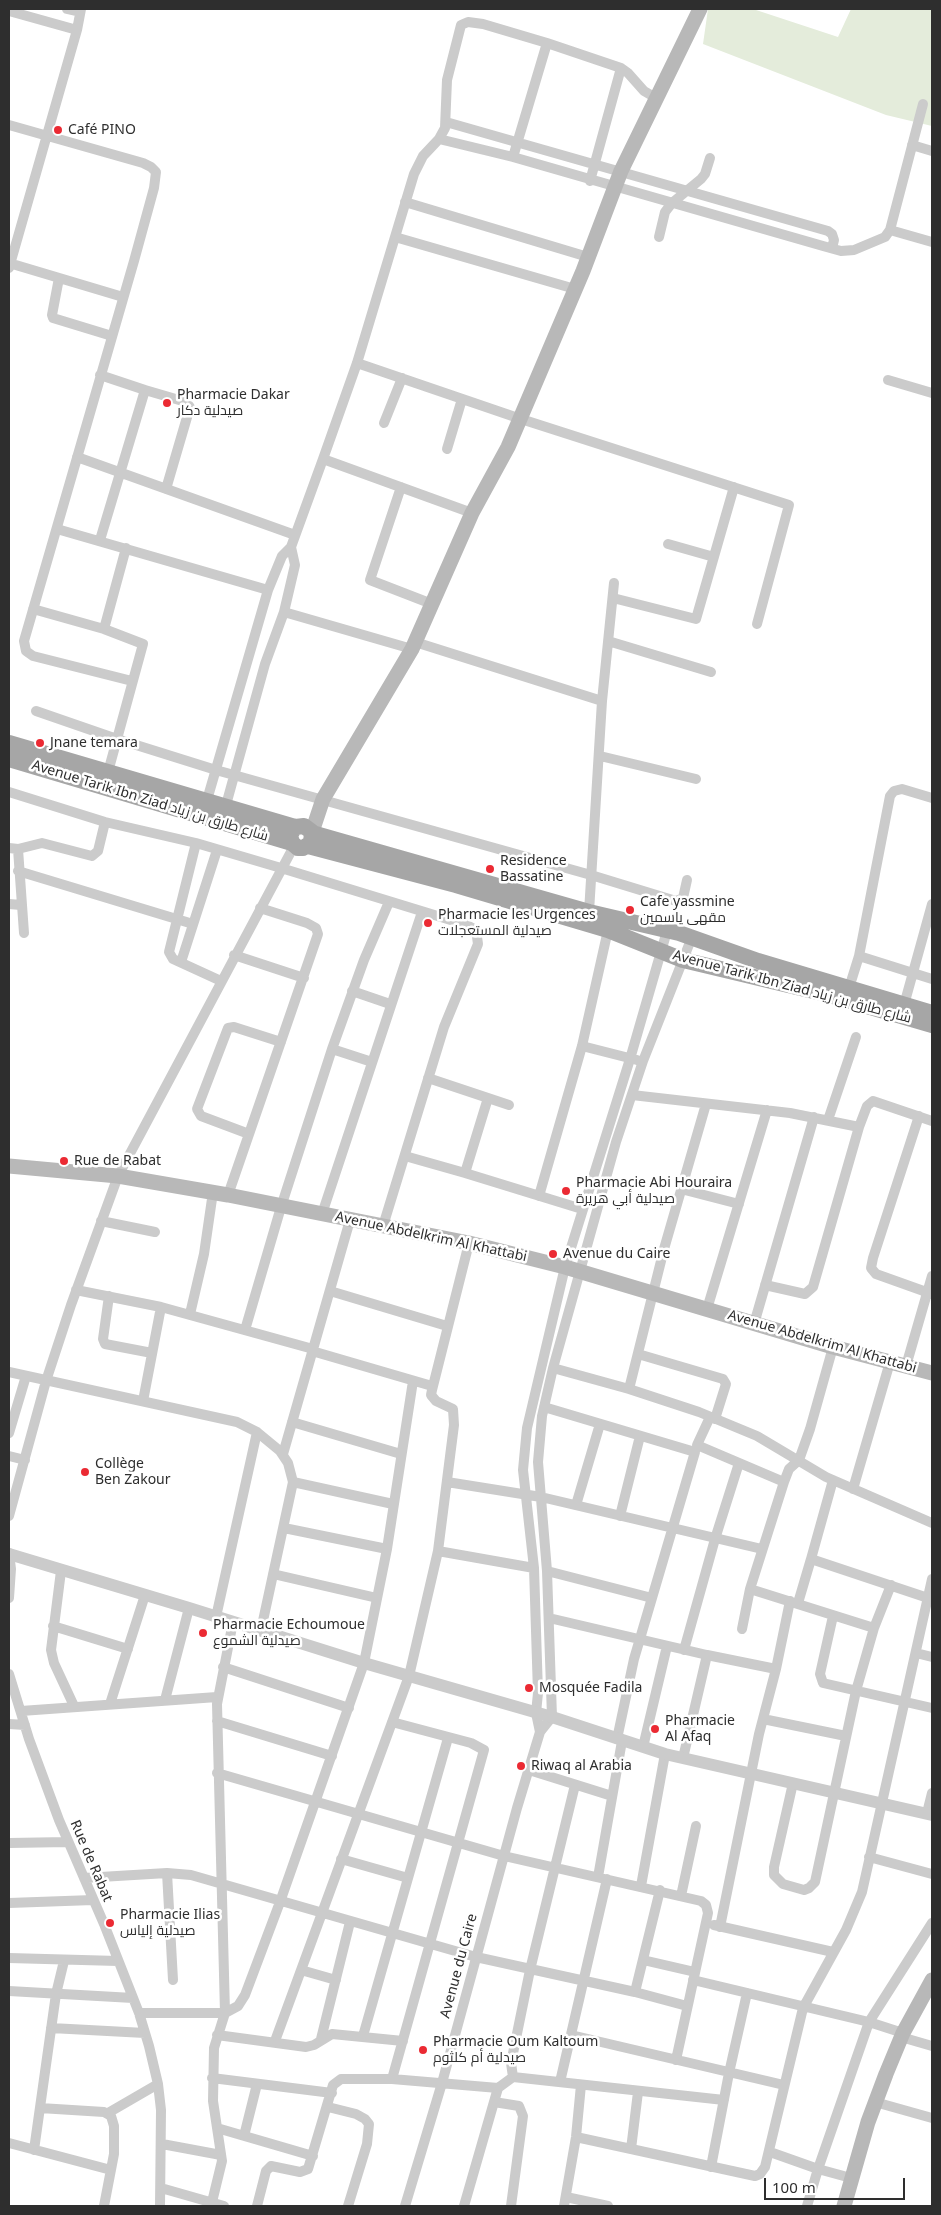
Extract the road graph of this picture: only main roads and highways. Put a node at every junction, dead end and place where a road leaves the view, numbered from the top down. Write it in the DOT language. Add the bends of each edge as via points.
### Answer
graph roads {
  1 [pos="700,9"];
  2 [pos="9,743"];
  3 [pos="9,758"];
  4 [pos="302,836"];
  5 [pos="932,1012"];
  6 [pos="932,1025"];
  7 [pos="9,1166"];
  8 [pos="932,1373"];
  9 [pos="932,1980"];
  10 [pos="844,2206"];
  1 -- 4 [label="main road" via="621,172 521,419 472,513 413,646"];
  2 -- 4 [label="main road, Avenue Tarik Ibn Ziad شارع طارق بن زياد" via="226,805"];
  3 -- 4 [label="main road, Avenue Tarik Ibn Ziad شارع طارق بن زياد"];
  4 -- 5 [label="main road, Avenue Tarik Ibn Ziad شارع طارق بن زياد" via="692,937 758,961"];
  4 -- 6 [label="main road, Avenue Tarik Ibn Ziad شارع طارق بن زياد" via="608,930 683,960 826,994"];
  7 -- 8 [label="main road, Avenue Abdelkrim Al Khattabi" via="118,1176 469,1243"];
  9 -- 10 [label="main road" via="902,2035 875,2102"];
}
